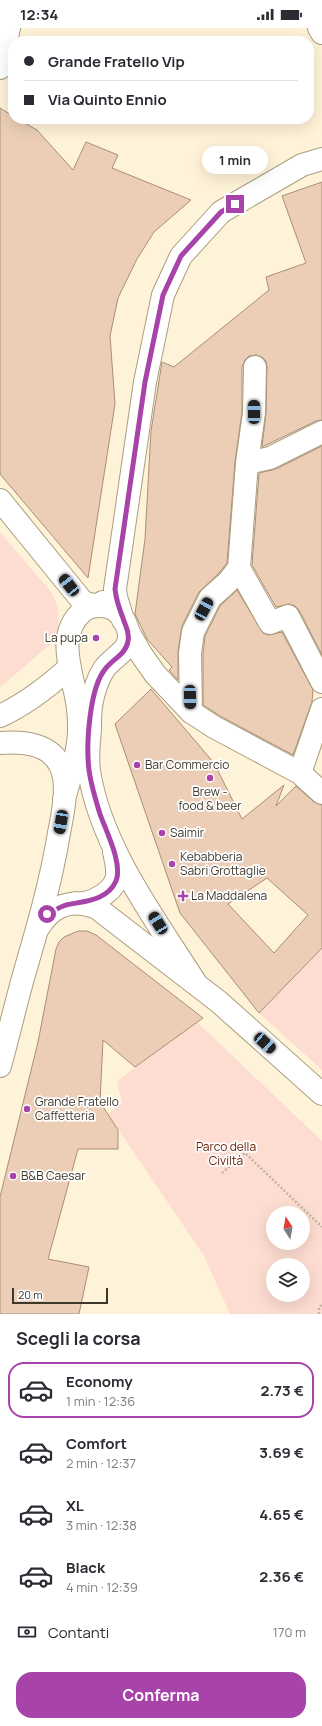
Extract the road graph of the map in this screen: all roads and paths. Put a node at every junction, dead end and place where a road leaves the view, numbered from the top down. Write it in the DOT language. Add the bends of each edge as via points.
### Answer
graph roads {
  1 [pos="9,28"];
  2 [pos="319,28"];
  3 [pos="322,33"];
  4 [pos="0,68"];
  5 [pos="322,159"];
  6 [pos="255,368"];
  7 [pos="322,432"];
  8 [pos="247,463"];
  9 [pos="0,500"];
  10 [pos="238,568"];
  11 [pos="115,589"];
  12 [pos="96,606"];
  13 [pos="126,626"];
  14 [pos="70,667"];
  15 [pos="322,682"];
  16 [pos="322,709"];
  17 [pos="191,712"];
  18 [pos="0,716"];
  19 [pos="0,743"];
  20 [pos="300,773"];
  21 [pos="322,793"];
  22 [pos="64,799"];
  23 [pos="111,840"];
  24 [pos="53,866"];
  25 [pos="78,903"];
  26 [pos="38,928"];
  27 [pos="197,985"];
  28 [pos="0,1066"];
  29 [pos="322,1094"];
  30 [pos="222,1173"];
  31 [pos="322,1227"];
  32 [pos="322,1304"];
  33 [pos="318,1314"];
  1 -- 4 [label="street"];
  2 -- 3 [label="street"];
  5 -- 11 [label="street" via="302,165 221,212 178,262 163,295 145,382"];
  6 -- 8 [label="street" via="254,412"];
  7 -- 8 [label="street" via="270,458"];
  8 -- 10 [label="street"];
  9 -- 12 [label="street" via="83,602"];
  10 -- 15 [label="street" via="270,624 288,616"];
  10 -- 17 [label="street" via="228,582 210,598 193,632 190,653"];
  11 -- 12 [label="street"];
  11 -- 13 [label="street"];
  12 -- 13 [label="street" via="109,607 116,611"];
  12 -- 14 [label="street" via="86,608 69,631"];
  13 -- 17 [label="street" via="155,674"];
  13 -- 23 [label="street" via="127,645 101,674 91,707 89,770 100,814"];
  14 -- 18 [label="street" via="50,685"];
  14 -- 22 [label="street" via="78,709 79,731"];
  16 -- 20 [label="street"];
  17 -- 20 [label="street"];
  19 -- 22 [label="street" via="37,745 50,752 61,766"];
  20 -- 21 [label="street"];
  22 -- 24 [label="street"];
  23 -- 25 [label="street" via="117,867 116,881 108,892"];
  23 -- 27 [label="street" via="135,886"];
  24 -- 25 [label="street" via="56,887 63,897"];
  24 -- 26 [label="street"];
  25 -- 26 [label="street" via="65,905 47,914"];
  25 -- 27 [label="street" via="97,908"];
  26 -- 28 [label="street"];
  27 -- 29 [label="street"];
  30 -- 31 [label="path" via="245,1153"];
  32 -- 33 [label="path"];
}
